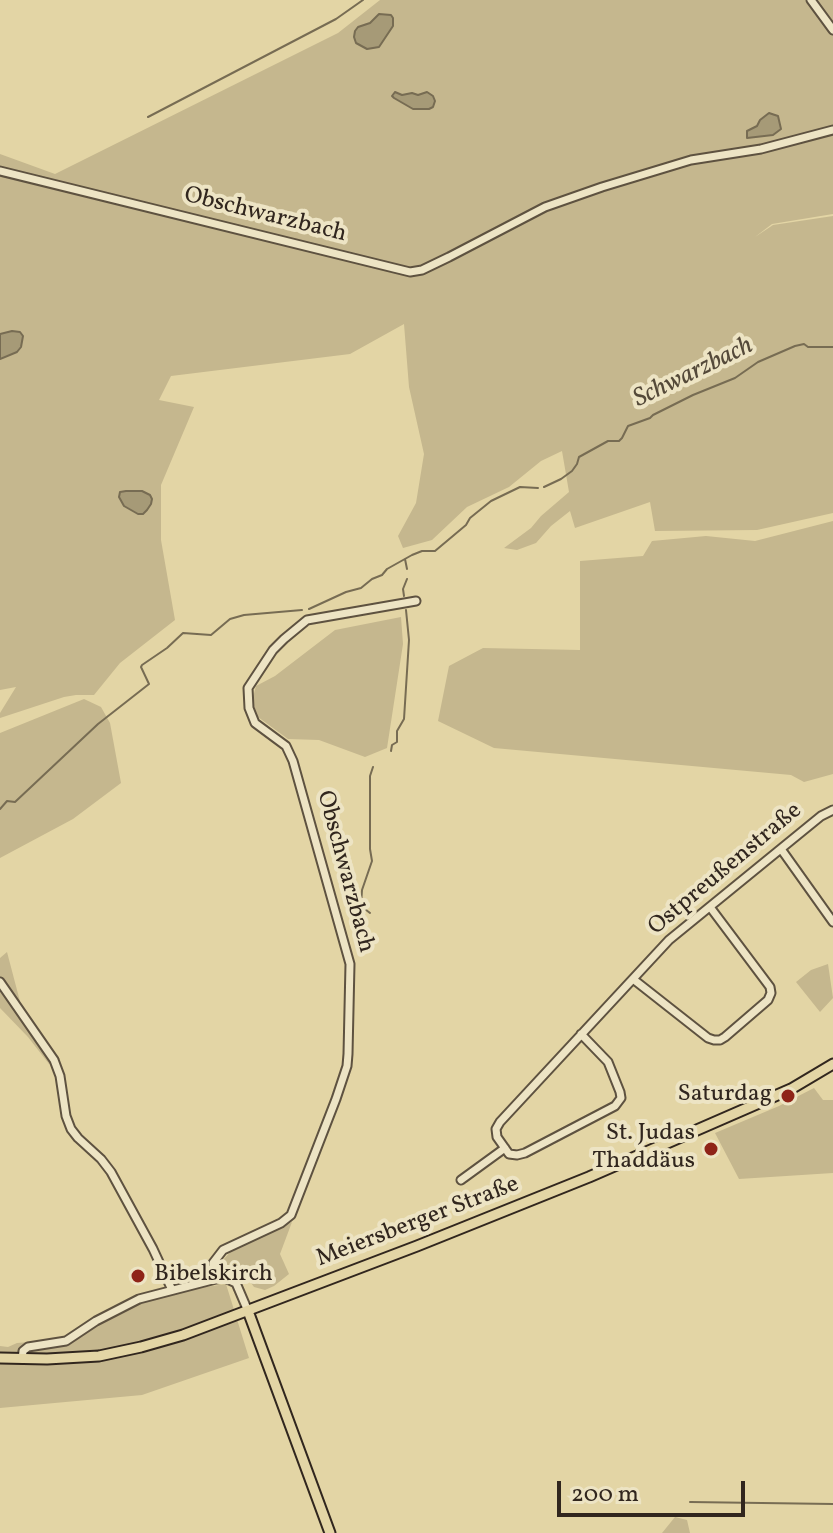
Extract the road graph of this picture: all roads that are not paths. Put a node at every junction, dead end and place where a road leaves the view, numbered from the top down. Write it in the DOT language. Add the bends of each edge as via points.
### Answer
graph roads {
  1 [pos="811,0"];
  2 [pos="833,30"];
  3 [pos="833,130"];
  4 [pos="0,171"];
  5 [pos="416,601"];
  6 [pos="833,810"];
  7 [pos="781,849"];
  8 [pos="710,907"];
  9 [pos="833,922"];
  10 [pos="633,979"];
  11 [pos="0,982"];
  12 [pos="581,1034"];
  13 [pos="833,1064"];
  14 [pos="505,1148"];
  15 [pos="461,1180"];
  16 [pos="216,1279"];
  17 [pos="172,1290"];
  18 [pos="248,1311"];
  19 [pos="0,1358"];
  20 [pos="22,1359"];
  21 [pos="330,1533"];
  1 -- 2 [label="street"];
  3 -- 4 [label="street, Obschwarzbach" via="691,160 590,191 410,272"];
  5 -- 16 [label="street, Obschwarzbach" via="307,620 273,650 248,688 255,723 286,746 293,761 350,964 348,1054 291,1215 223,1250 213,1263"];
  6 -- 7 [label="street, Ostpreußenstraße"];
  7 -- 8 [label="street, Ostpreußenstraße"];
  7 -- 9 [label="street"];
  8 -- 10 [label="street, Ostpreußenstraße"];
  8 -- 10 [label="street" via="770,987 768,1000 725,1037 714,1040"];
  10 -- 12 [label="street, Ostpreußenstraße"];
  11 -- 17 [label="street" via="54,1060 71,1129 111,1172"];
  12 -- 14 [label="street, Ostpreußenstraße" via="500,1122 497,1137"];
  12 -- 14 [label="street" via="608,1062 621,1098 525,1153 509,1154"];
  13 -- 18 [label="main road, Meiersberger Straße" via="791,1089 589,1177"];
  14 -- 15 [label="street"];
  16 -- 17 [label="street"];
  16 -- 18 [label="street" via="236,1283"];
  17 -- 20 [label="street" via="139,1299 66,1341 28,1347"];
  18 -- 20 [label="main road, Meiersberger Straße" via="122,1352"];
  18 -- 21 [label="main road"];
  19 -- 20 [label="main road, Meiersberger Straße"];
}
